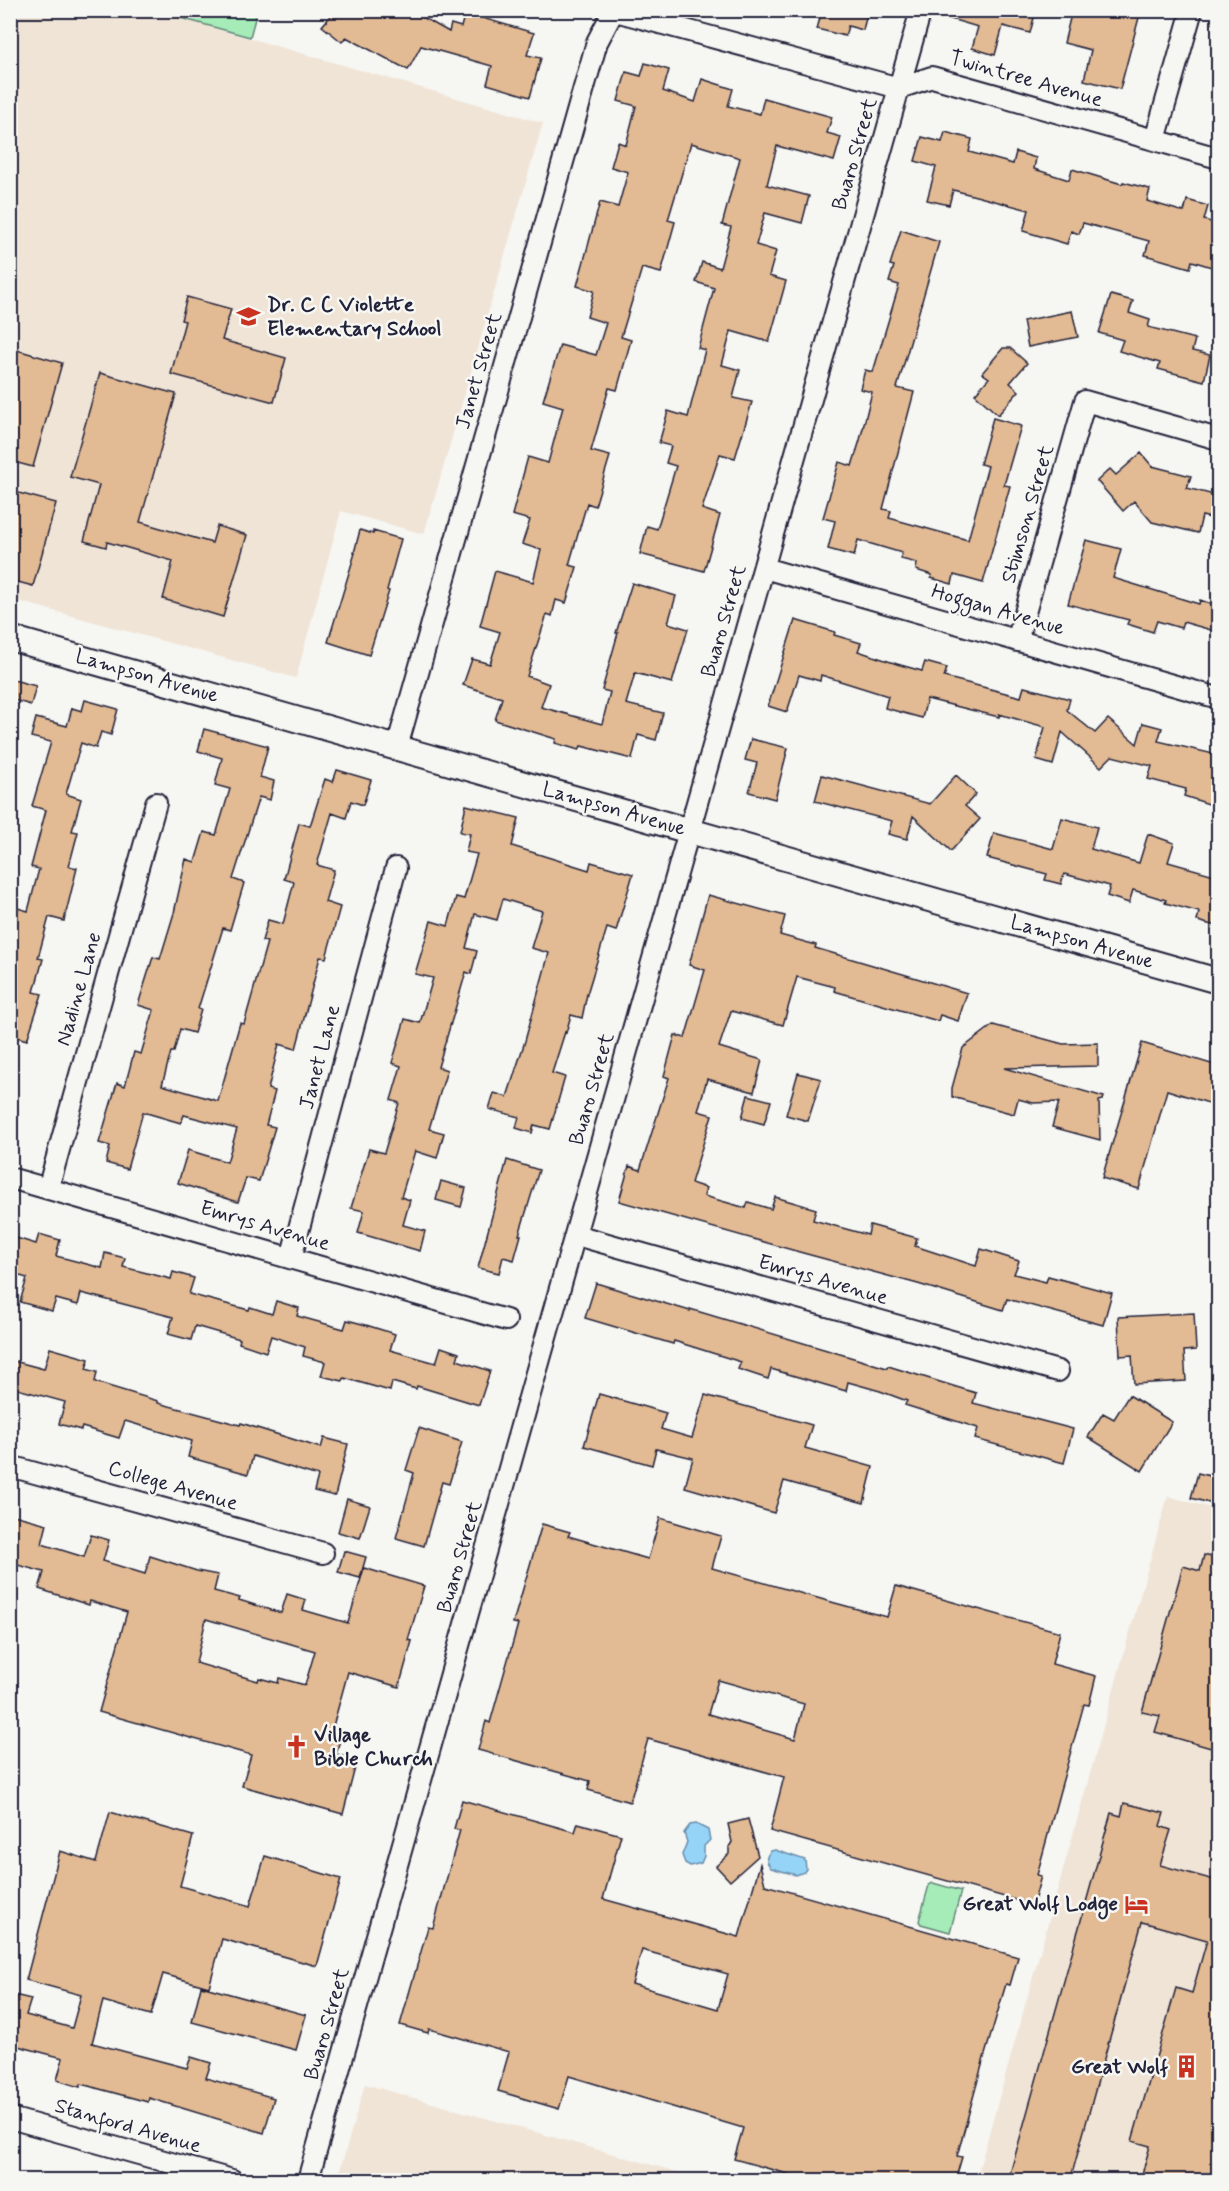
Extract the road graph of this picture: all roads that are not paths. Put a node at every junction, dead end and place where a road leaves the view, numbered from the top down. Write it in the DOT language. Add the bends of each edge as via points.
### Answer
graph roads {
  1 [pos="921,10"];
  2 [pos="1192,10"];
  3 [pos="613,11"];
  4 [pos="899,88"];
  5 [pos="1155,140"];
  6 [pos="1218,158"];
  7 [pos="1218,439"];
  8 [pos="764,568"];
  9 [pos="10,638"];
  10 [pos="1017,641"];
  11 [pos="1218,698"];
  12 [pos="397,747"];
  13 [pos="156,803"];
  14 [pos="689,831"];
  15 [pos="396,868"];
  16 [pos="1218,981"];
  17 [pos="10,1178"];
  18 [pos="48,1189"];
  19 [pos="576,1235"];
  20 [pos="291,1258"];
  21 [pos="506,1320"];
  22 [pos="1058,1371"];
  23 [pos="10,1466"];
  24 [pos="323,1553"];
  25 [pos="10,2118"];
  26 [pos="232,2181"];
  27 [pos="308,2181"];
  1 -- 4 [label="street, Buaro Street"];
  2 -- 5 [label="street"];
  3 -- 4 [label="street"];
  3 -- 12 [label="street, Janet Street" via="597,42"];
  4 -- 5 [label="street, Twintree Avenue" via="932,77"];
  4 -- 8 [label="street, Buaro Street"];
  5 -- 6 [label="street, Twintree Avenue"];
  7 -- 10 [label="street, Stimson Street" via="1085,401"];
  8 -- 10 [label="street, Hoggan Avenue"];
  8 -- 14 [label="street, Buaro Street"];
  9 -- 12 [label="street, Lampson Avenue"];
  10 -- 11 [label="street, Hoggan Avenue"];
  12 -- 14 [label="street, Lampson Avenue"];
  13 -- 18 [label="street, Nadine Lane"];
  14 -- 16 [label="street, Lampson Avenue"];
  14 -- 19 [label="street, Buaro Street"];
  15 -- 20 [label="street, Janet Lane"];
  17 -- 18 [label="street, Emrys Avenue"];
  18 -- 20 [label="street, Emrys Avenue"];
  19 -- 22 [label="street, Emrys Avenue"];
  19 -- 27 [label="street, Buaro Street"];
  20 -- 21 [label="street, Emrys Avenue"];
  23 -- 24 [label="street, College Avenue"];
  25 -- 26 [label="street, Stanford Avenue"];
}
